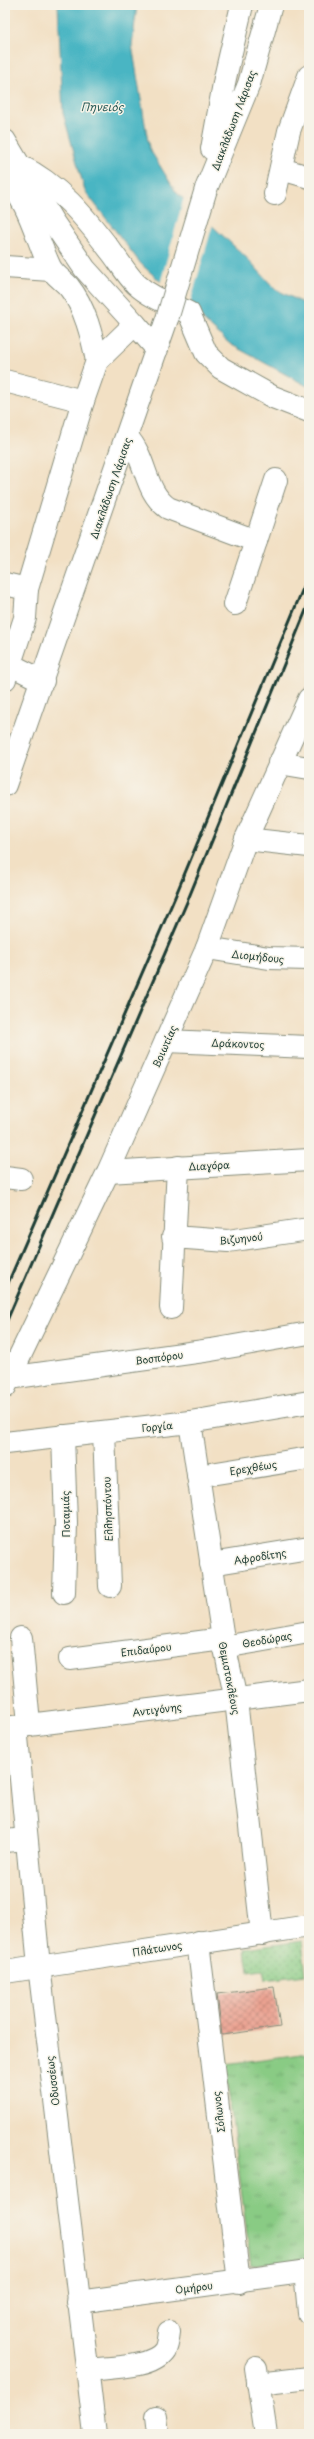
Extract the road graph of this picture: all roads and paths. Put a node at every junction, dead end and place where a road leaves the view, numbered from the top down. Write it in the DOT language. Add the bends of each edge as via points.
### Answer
graph roads {
  1 [pos="242,5"];
  2 [pos="271,5"];
  3 [pos="309,76"];
  4 [pos="5,141"];
  5 [pos="280,169"];
  6 [pos="12,172"];
  7 [pos="309,176"];
  8 [pos="206,189"];
  9 [pos="275,194"];
  10 [pos="5,267"];
  11 [pos="51,270"];
  12 [pos="135,324"];
  13 [pos="157,349"];
  14 [pos="97,361"];
  15 [pos="5,381"];
  16 [pos="83,401"];
  17 [pos="309,411"];
  18 [pos="127,437"];
  19 [pos="276,480"];
  20 [pos="256,541"];
  21 [pos="5,584"];
  22 [pos="27,589"];
  23 [pos="234,604"];
  24 [pos="7,668"];
  25 [pos="42,680"];
  26 [pos="309,699"];
  27 [pos="279,763"];
  28 [pos="309,768"];
  29 [pos="5,785"];
  30 [pos="246,839"];
  31 [pos="309,846"];
  32 [pos="206,948"];
  33 [pos="309,959"];
  34 [pos="166,1041"];
  35 [pos="309,1047"];
  36 [pos="309,1160"];
  37 [pos="178,1167"];
  38 [pos="108,1172"];
  39 [pos="309,1229"];
  40 [pos="173,1237"];
  41 [pos="171,1308"];
  42 [pos="309,1333"];
  43 [pos="7,1382"];
  44 [pos="309,1402"];
  45 [pos="190,1422"];
  46 [pos="104,1432"];
  47 [pos="64,1436"];
  48 [pos="5,1443"];
  49 [pos="309,1458"];
  50 [pos="198,1476"];
  51 [pos="309,1548"];
  52 [pos="211,1564"];
  53 [pos="110,1586"];
  54 [pos="64,1593"];
  55 [pos="309,1632"];
  56 [pos="21,1638"];
  57 [pos="224,1643"];
  58 [pos="70,1659"];
  59 [pos="309,1690"];
  60 [pos="236,1700"];
  61 [pos="17,1727"];
  62 [pos="15,1840"];
  63 [pos="309,1926"];
  64 [pos="262,1934"];
  65 [pos="198,1942"];
  66 [pos="39,1966"];
  67 [pos="5,1972"];
  68 [pos="307,2271"];
  69 [pos="239,2282"];
  70 [pos="78,2302"];
  71 [pos="309,2313"];
  72 [pos="169,2332"];
  73 [pos="87,2370"];
  74 [pos="309,2378"];
  75 [pos="95,2434"];
  76 [pos="266,2434"];
  1 -- 8 [label="street, Διακλάδωση Λάρισας" via="224,78"];
  2 -- 8 [label="street, Διακλάδωση Λάρισας" via="249,84"];
  3 -- 5 [label="street" via="289,131"];
  4 -- 6 [label="street"];
  5 -- 7 [label="street"];
  5 -- 9 [label="street"];
  6 -- 11 [label="street" via="15,188"];
  6 -- 12 [label="street" via="53,222 85,269"];
  6 -- 17 [label="street" via="43,178 92,226 136,284 149,294 189,313 206,353 221,368 273,397"];
  8 -- 13 [label="street, Διακλάδωση Λάρισας, bridge"];
  10 -- 11 [label="street"];
  11 -- 14 [label="street" via="69,288 79,304 93,337"];
  12 -- 13 [label="street"];
  12 -- 14 [label="street"];
  13 -- 18 [label="street, Διακλάδωση Λάρισας"];
  14 -- 16 [label="street"];
  15 -- 16 [label="street"];
  16 -- 22 [label="street"];
  18 -- 20 [label="street" via="141,456 152,491 160,502 168,508"];
  18 -- 25 [label="street, Διακλάδωση Λάρισας"];
  19 -- 20 [label="street"];
  20 -- 23 [label="street"];
  21 -- 22 [label="street"];
  22 -- 24 [label="street" via="25,618"];
  24 -- 25 [label="street"];
  25 -- 29 [label="street, Διακλάδωση Λάρισας"];
  26 -- 27 [label="street, Βοιωτίας"];
  27 -- 28 [label="street"];
  27 -- 30 [label="street, Βοιωτίας"];
  30 -- 31 [label="street"];
  30 -- 32 [label="street, Βοιωτίας"];
  32 -- 33 [label="street, Διομήδους" via="269,958"];
  32 -- 34 [label="street, Βοιωτίας"];
  34 -- 35 [label="street, Δράκοντος"];
  34 -- 38 [label="street, Βοιωτίας"];
  36 -- 37 [label="street, Διαγόρα"];
  37 -- 38 [label="street, Διαγόρα"];
  37 -- 40 [label="street"];
  38 -- 43 [label="street, Βοιωτίας"];
  39 -- 40 [label="street, Βιζυηνού" via="228,1241"];
  40 -- 41 [label="street"];
  42 -- 43 [label="street, Βοσπόρου"];
  44 -- 45 [label="street, Γοργία"];
  45 -- 46 [label="street, Γοργία"];
  45 -- 50 [label="street, Θεμιστοκλέους"];
  46 -- 47 [label="street, Γοργία"];
  46 -- 53 [label="street, Ελλησπόντου"];
  47 -- 48 [label="street, Γοργία"];
  47 -- 54 [label="street, Ποταμιάς"];
  49 -- 50 [label="street, Ερεχθέως"];
  50 -- 52 [label="street, Θεμιστοκλέους"];
  51 -- 52 [label="street, Αφροδίτης"];
  52 -- 57 [label="street, Θεμιστοκλέους"];
  55 -- 57 [label="street, Θεοδώρας"];
  56 -- 61 [label="street, Οδυσσέως"];
  57 -- 58 [label="street, Επιδαύρου"];
  57 -- 60 [label="street, Θεμιστοκλέους"];
  59 -- 60 [label="street, Αντιγόνης"];
  60 -- 61 [label="street, Αντιγόνης"];
  60 -- 64 [label="street, Θεμιστοκλέους"];
  61 -- 62 [label="street, Οδυσσέως"];
  62 -- 66 [label="street, Οδυσσέως"];
  63 -- 64 [label="street, Πλάτωνος"];
  64 -- 65 [label="street, Πλάτωνος"];
  65 -- 66 [label="street, Πλάτωνος"];
  65 -- 69 [label="street, Σόλωνος"];
  66 -- 67 [label="street, Πλάτωνος"];
  66 -- 70 [label="street, Οδυσσέως"];
  68 -- 69 [label="street, Ομήρου"];
  68 -- 71 [label="street"];
  69 -- 70 [label="street, Ομήρου"];
  70 -- 73 [label="street, Οδυσσέως"];
  72 -- 73 [label="street" via="164,2351 146,2363"];
  73 -- 75 [label="street, Οδυσσέως"];
  74 -- 76 [label="street" via="257,2376"];
}
